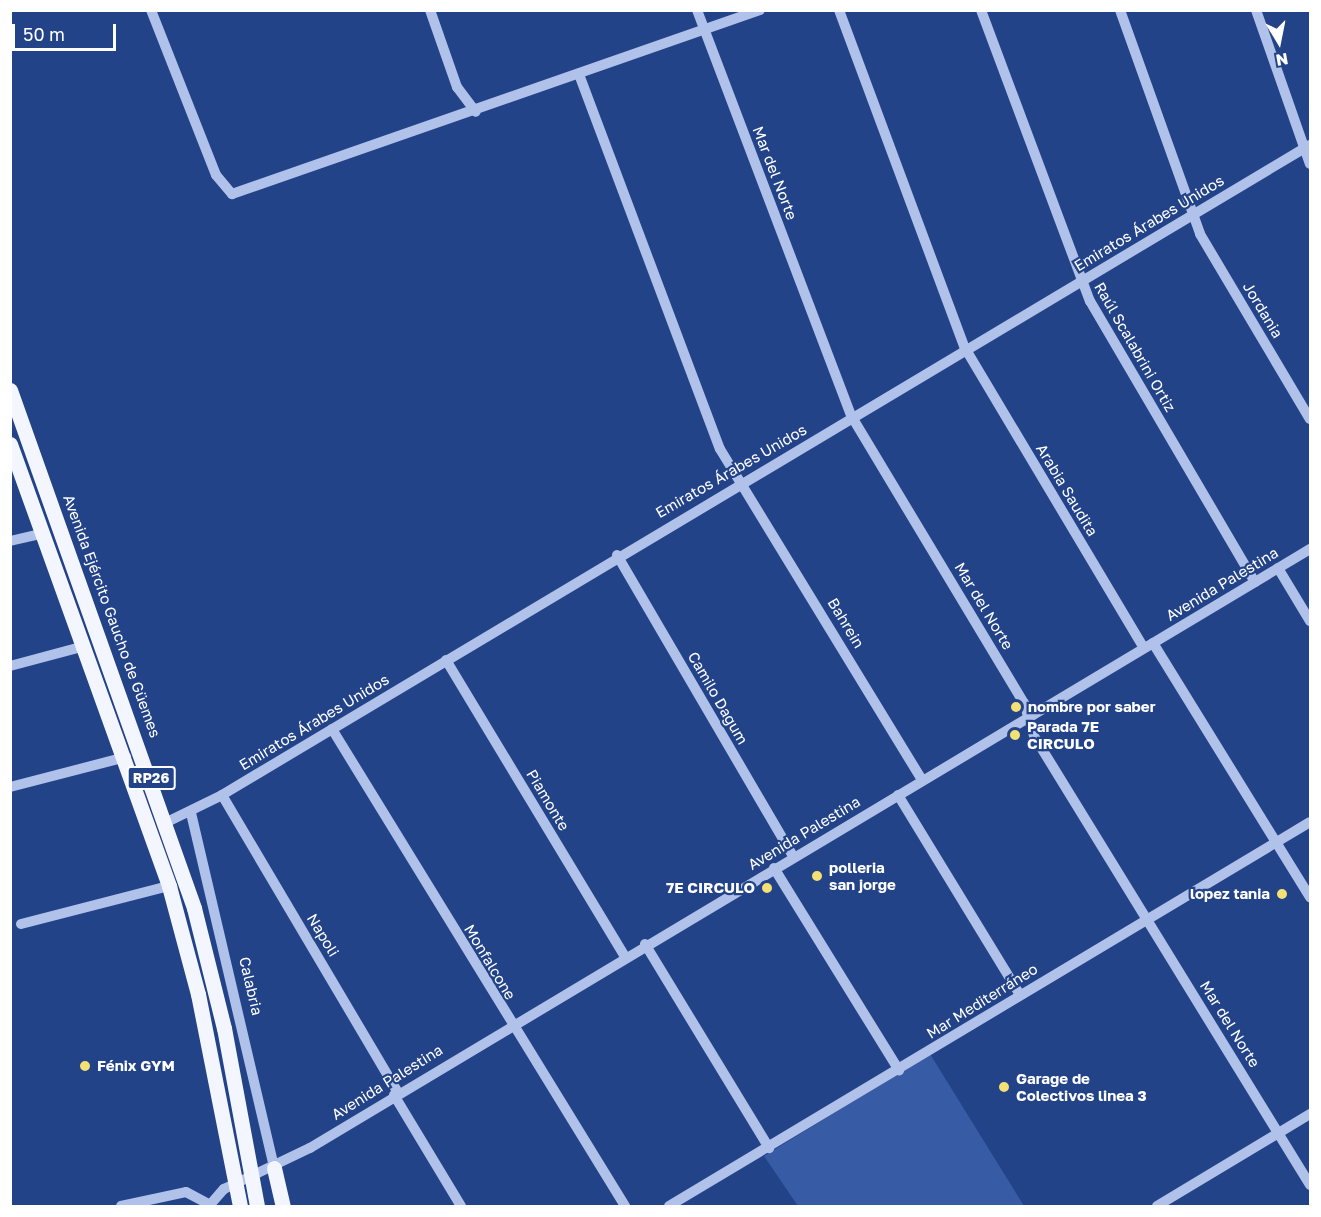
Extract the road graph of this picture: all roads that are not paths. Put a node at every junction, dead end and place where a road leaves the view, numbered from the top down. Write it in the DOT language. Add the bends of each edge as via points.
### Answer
graph roads {
  1 [pos="151,10"];
  2 [pos="430,10"];
  3 [pos="697,10"];
  4 [pos="760,10"];
  5 [pos="839,10"];
  6 [pos="981,10"];
  7 [pos="1120,10"];
  8 [pos="1256,10"];
  9 [pos="705,30"];
  10 [pos="580,77"];
  11 [pos="476,112"];
  12 [pos="1308,147"];
  13 [pos="1311,164"];
  14 [pos="1193,214"];
  15 [pos="1080,281"];
  16 [pos="965,348"];
  17 [pos="10,390"];
  18 [pos="852,417"];
  19 [pos="1311,419"];
  20 [pos="10,444"];
  21 [pos="743,482"];
  22 [pos="44,533"];
  23 [pos="10,541"];
  24 [pos="1311,549"];
  25 [pos="617,555"];
  26 [pos="1278,568"];
  27 [pos="1255,582"];
  28 [pos="1311,621"];
  29 [pos="86,646"];
  30 [pos="1149,646"];
  31 [pos="446,660"];
  32 [pos="10,666"];
  33 [pos="1029,717"];
  34 [pos="332,729"];
  35 [pos="126,757"];
  36 [pos="922,780"];
  37 [pos="10,787"];
  38 [pos="222,795"];
  39 [pos="898,795"];
  40 [pos="191,813"];
  41 [pos="167,822"];
  42 [pos="1311,822"];
  43 [pos="1278,842"];
  44 [pos="794,856"];
  45 [pos="774,868"];
  46 [pos="169,886"];
  47 [pos="1311,897"];
  48 [pos="1148,918"];
  49 [pos="21,924"];
  50 [pos="645,944"];
  51 [pos="624,955"];
  52 [pos="1020,995"];
  53 [pos="510,1025"];
  54 [pos="899,1070"];
  55 [pos="395,1093"];
  56 [pos="1311,1114"];
  57 [pos="1279,1132"];
  58 [pos="769,1148"];
  59 [pos="274,1168"];
  60 [pos="252,1179"];
  61 [pos="1311,1185"];
  62 [pos="237,1186"];
  63 [pos="121,1206"];
  64 [pos="210,1206"];
  65 [pos="240,1206"];
  66 [pos="257,1206"];
  67 [pos="283,1206"];
  68 [pos="461,1206"];
  69 [pos="625,1206"];
  70 [pos="669,1206"];
  71 [pos="1157,1206"];
  1 -- 11 [label="street" via="216,175 232,194"];
  2 -- 11 [label="street" via="458,87"];
  3 -- 9 [label="street, Mar del Norte"];
  4 -- 9 [label="street"];
  5 -- 16 [label="street, Arabia Saudita"];
  6 -- 15 [label="street, Raúl Scalabrini Ortiz"];
  7 -- 14 [label="street, Jordania"];
  8 -- 12 [label="street"];
  9 -- 10 [label="street"];
  9 -- 18 [label="street, Mar del Norte"];
  10 -- 11 [label="street"];
  10 -- 21 [label="street, Bahrein" via="711,428"];
  12 -- 13 [label="street"];
  12 -- 14 [label="street, Emiratos Árabes Unidos"];
  14 -- 15 [label="street, Emiratos Árabes Unidos"];
  14 -- 19 [label="street, Jordania"];
  15 -- 16 [label="street, Emiratos Árabes Unidos"];
  15 -- 27 [label="street, Raúl Scalabrini Ortiz"];
  16 -- 18 [label="street, Emiratos Árabes Unidos"];
  16 -- 30 [label="street, Arabia Saudita"];
  17 -- 41 [label="main road, Avenida Ejército Gaucho de Güemes / RP26"];
  18 -- 21 [label="street, Emiratos Árabes Unidos"];
  18 -- 33 [label="street, Mar del Norte"];
  20 -- 22 [label="main road, RP26"];
  21 -- 25 [label="street, Emiratos Árabes Unidos"];
  21 -- 36 [label="street, Bahrein"];
  22 -- 23 [label="street"];
  22 -- 29 [label="main road, RP26"];
  24 -- 26 [label="street, Avenida Palestina"];
  25 -- 31 [label="street, Emiratos Árabes Unidos"];
  25 -- 44 [label="street, Camilo Dagum"];
  26 -- 27 [label="street, Avenida Palestina"];
  26 -- 28 [label="street"];
  27 -- 30 [label="street, Avenida Palestina"];
  29 -- 32 [label="street"];
  29 -- 35 [label="main road, RP26"];
  30 -- 33 [label="street, Avenida Palestina"];
  30 -- 43 [label="street, Arabia Saudita"];
  31 -- 34 [label="street, Emiratos Árabes Unidos"];
  31 -- 51 [label="street, Piamonte"];
  33 -- 36 [label="street, Avenida Palestina"];
  33 -- 48 [label="street, Mar del Norte" via="1035,736"];
  34 -- 38 [label="street, Emiratos Árabes Unidos"];
  34 -- 53 [label="street, Monfalcone"];
  35 -- 37 [label="street"];
  35 -- 46 [label="main road, RP26"];
  36 -- 39 [label="street, Avenida Palestina"];
  38 -- 40 [label="street, Emiratos Árabes Unidos"];
  38 -- 55 [label="street, Napoli"];
  39 -- 44 [label="street, Avenida Palestina"];
  39 -- 52 [label="street"];
  40 -- 41 [label="street, Emiratos Árabes Unidos"];
  40 -- 59 [label="street, Calabria"];
  41 -- 60 [label="main road, Avenida Ejército Gaucho de Güemes / RP26" via="214,985"];
  42 -- 43 [label="street, Mar Mediterráneo"];
  43 -- 47 [label="street, Arabia Saudita"];
  43 -- 48 [label="street, Mar Mediterráneo"];
  44 -- 45 [label="street, Avenida Palestina"];
  45 -- 50 [label="street, Avenida Palestina"];
  45 -- 54 [label="street"];
  46 -- 49 [label="street"];
  46 -- 62 [label="main road, RP26" via="198,994"];
  48 -- 52 [label="street, Mar Mediterráneo"];
  48 -- 57 [label="street, Mar del Norte"];
  50 -- 51 [label="street, Avenida Palestina"];
  50 -- 58 [label="street"];
  51 -- 53 [label="street, Avenida Palestina"];
  52 -- 54 [label="street, Mar Mediterráneo"];
  53 -- 55 [label="street, Avenida Palestina"];
  53 -- 69 [label="street, Monfalcone"];
  54 -- 58 [label="street, Mar Mediterráneo"];
  55 -- 59 [label="street, Avenida Palestina"];
  55 -- 68 [label="street, Napoli"];
  56 -- 57 [label="street"];
  57 -- 61 [label="street, Mar del Norte"];
  57 -- 71 [label="street"];
  58 -- 70 [label="street, Mar Mediterráneo"];
  59 -- 60 [label="street, Avenida Palestina"];
  59 -- 67 [label="main road"];
  60 -- 62 [label="street, Avenida Palestina"];
  60 -- 66 [label="main road, Avenida Ejército Gaucho de Güemes / RP26"];
  62 -- 64 [label="street, Avenida Palestina" via="224,1189"];
  62 -- 65 [label="main road, RP26"];
  63 -- 64 [label="street" via="186,1192"];
}
